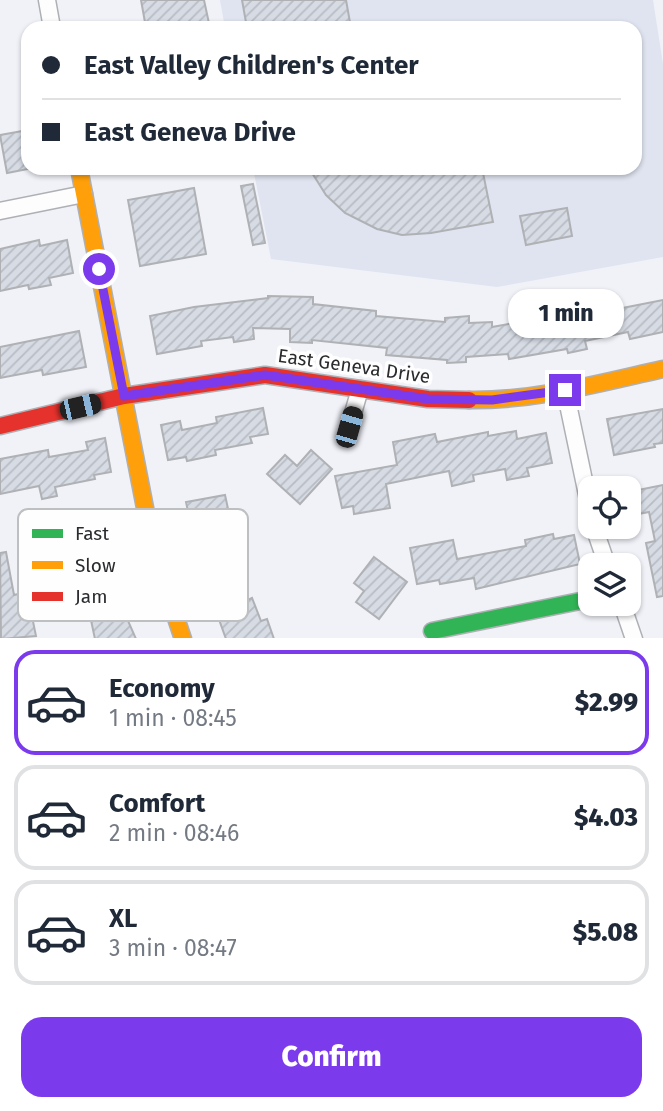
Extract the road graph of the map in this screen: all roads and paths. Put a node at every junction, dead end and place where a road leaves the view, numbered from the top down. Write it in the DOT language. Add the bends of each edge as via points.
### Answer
graph roads {
  1 [pos="47,0"];
  2 [pos="51,21"];
  3 [pos="80,175"];
  4 [pos="84,194"];
  5 [pos="0,211"];
  6 [pos="663,369"];
  7 [pos="360,389"];
  8 [pos="565,390"];
  9 [pos="124,396"];
  10 [pos="0,426"];
  11 [pos="349,427"];
  12 [pos="583,476"];
  13 [pos="145,509"];
  14 [pos="578,601"];
  15 [pos="626,616"];
  16 [pos="176,621"];
  17 [pos="432,631"];
  18 [pos="183,638"];
  19 [pos="634,638"];
  1 -- 2 [label="street"];
  3 -- 4 [label="street"];
  4 -- 5 [label="street"];
  4 -- 9 [label="street"];
  6 -- 8 [label="street, East Geneva Drive"];
  7 -- 8 [label="street, East Geneva Drive" via="428,399 492,400"];
  7 -- 9 [label="street, East Geneva Drive" via="265,375"];
  7 -- 11 [label="street"];
  8 -- 12 [label="street"];
  9 -- 10 [label="street, East Geneva Drive"];
  9 -- 13 [label="street"];
  14 -- 17 [label="street"];
  15 -- 19 [label="street"];
  16 -- 18 [label="street"];
}
